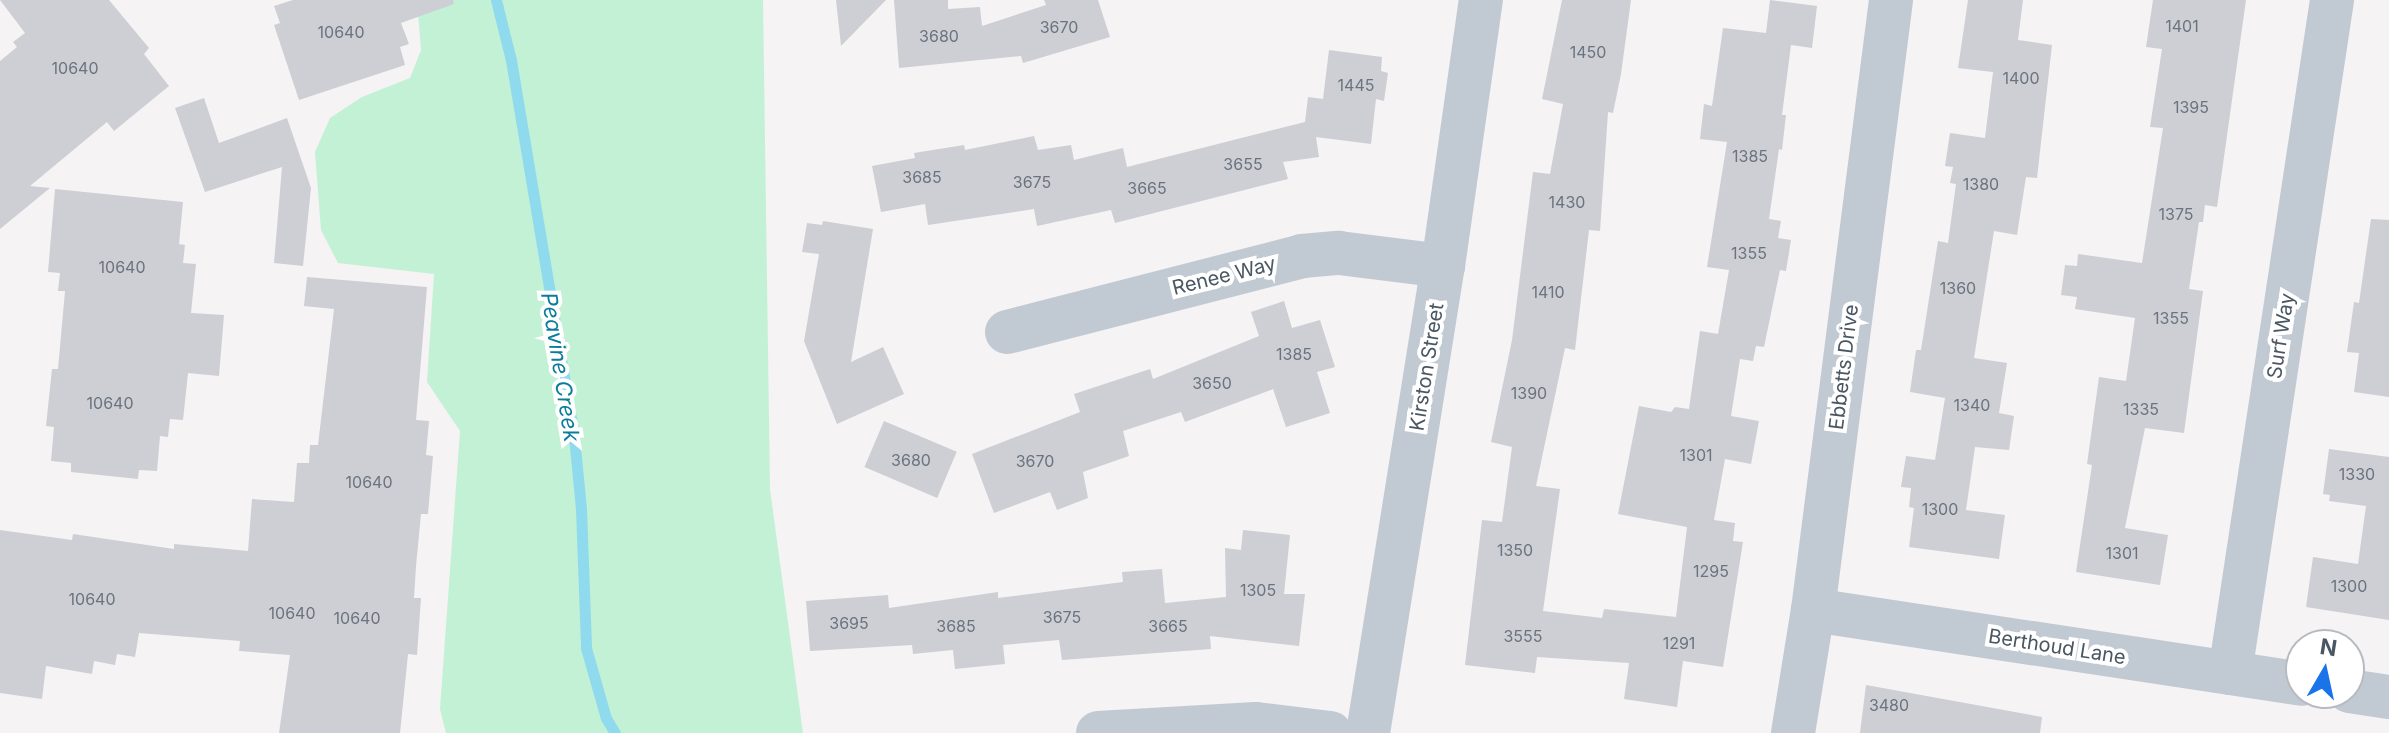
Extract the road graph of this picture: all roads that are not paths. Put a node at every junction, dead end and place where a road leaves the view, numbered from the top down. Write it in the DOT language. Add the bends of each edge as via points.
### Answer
graph roads {
  1 [pos="1481,0"];
  2 [pos="1891,0"];
  3 [pos="2332,0"];
  4 [pos="1443,266"];
  5 [pos="1007,332"];
  6 [pos="1813,610"];
  7 [pos="2230,673"];
  8 [pos="2285,682"];
  9 [pos="2365,693"];
  10 [pos="2389,697"];
  11 [pos="1098,733"];
  12 [pos="1330,733"];
  13 [pos="1368,733"];
  14 [pos="1793,733"];
  1 -- 4 [label="street, Kirston Street"];
  2 -- 6 [label="street, Ebbetts Drive"];
  3 -- 7 [label="street, Surf Way"];
  4 -- 5 [label="street, Renee Way" via="1339,253 1302,256"];
  4 -- 13 [label="street, Kirston Street"];
  6 -- 7 [label="street, Berthoud Lane"];
  6 -- 14 [label="street, Ebbetts Drive"];
  7 -- 8 [label="street, Berthoud Lane"];
  9 -- 10 [label="street"];
  11 -- 12 [label="street" via="1256,724"];
}
